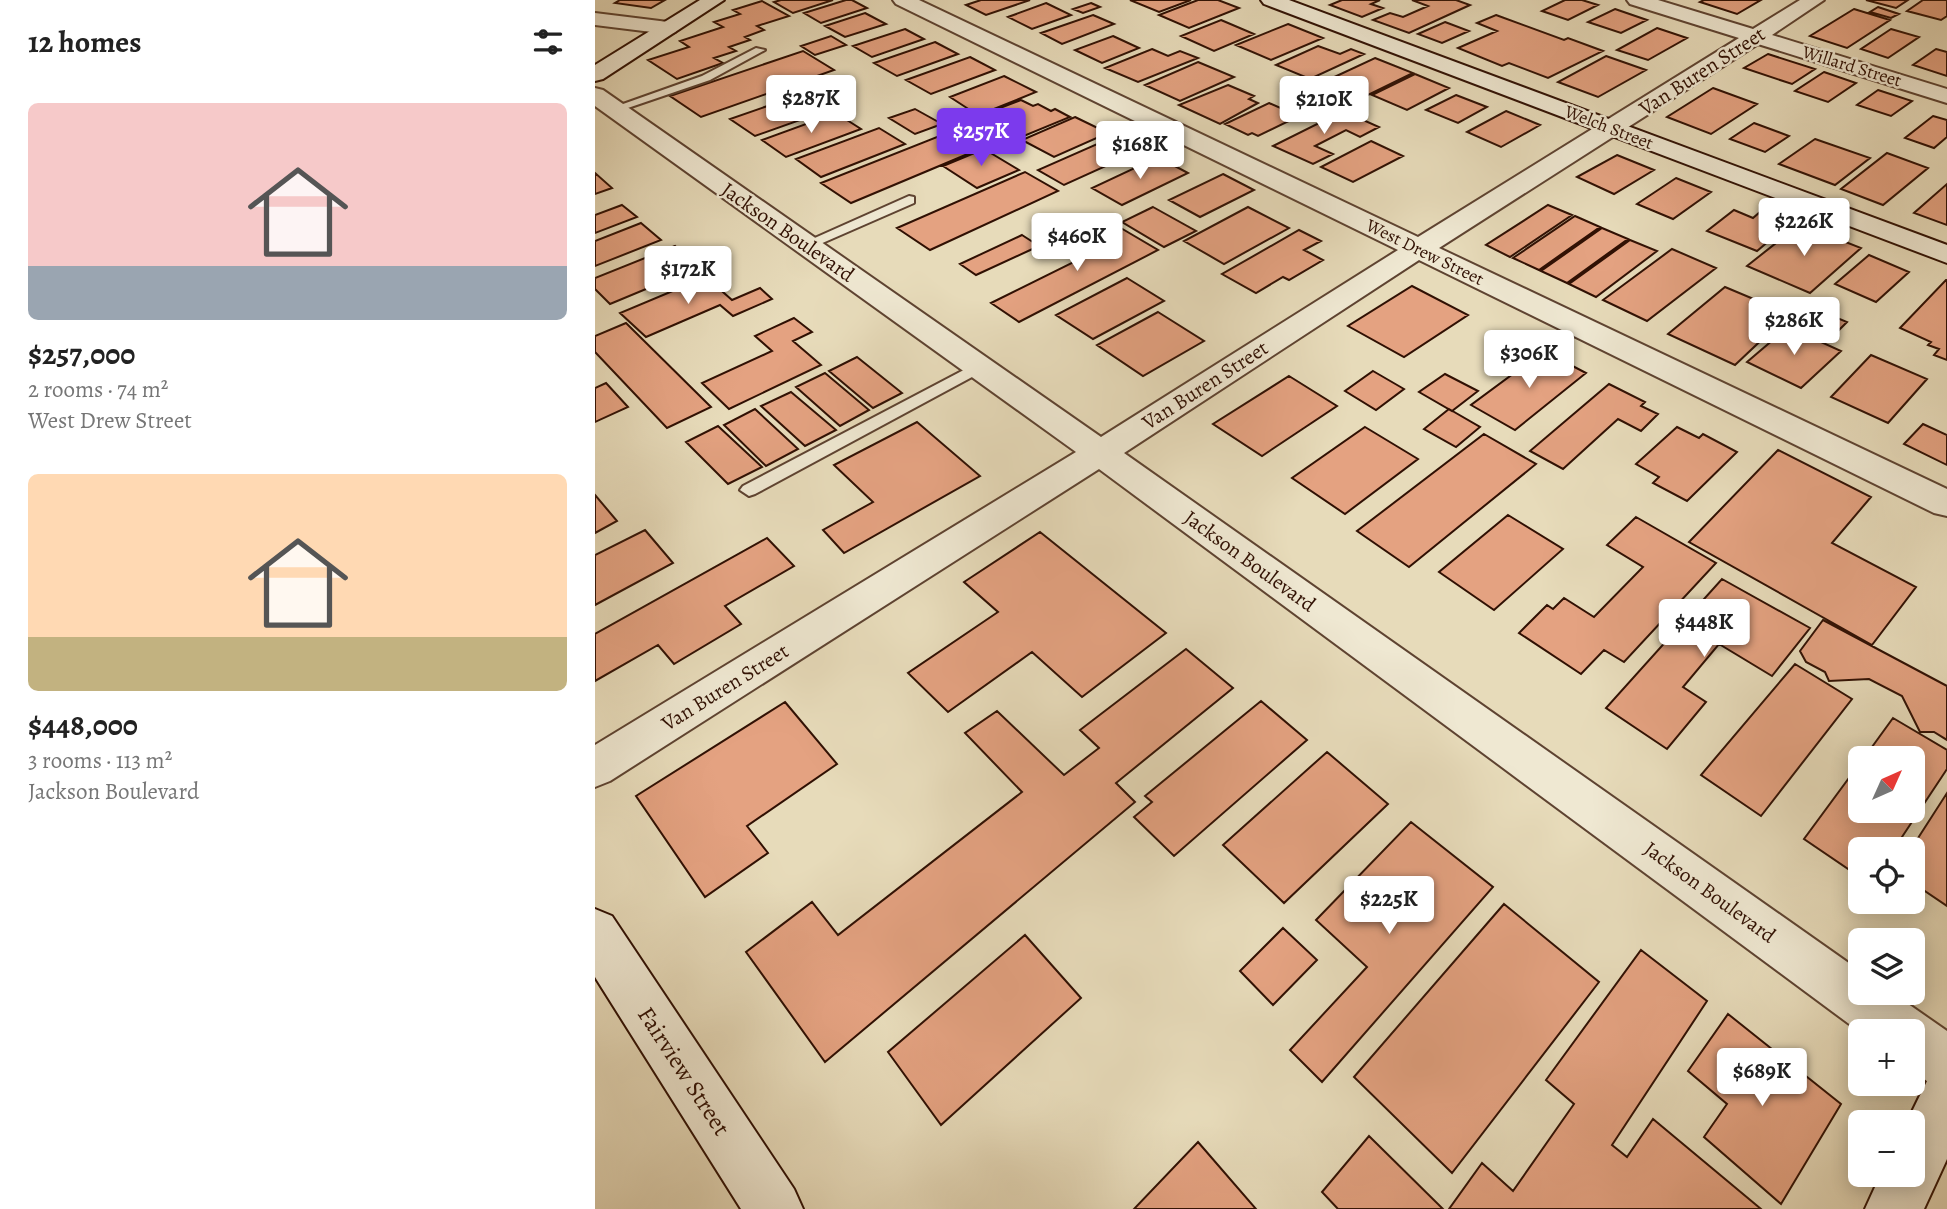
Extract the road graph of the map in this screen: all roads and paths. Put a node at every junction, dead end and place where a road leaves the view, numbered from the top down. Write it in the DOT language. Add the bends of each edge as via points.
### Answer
graph roads {
  1 [pos="715,0"];
  2 [pos="903,0"];
  3 [pos="1271,0"];
  4 [pos="1637,0"];
  5 [pos="1814,0"];
  6 [pos="595,19"];
  7 [pos="668,29"];
  8 [pos="1754,36"];
  9 [pos="760,50"];
  10 [pos="595,74"];
  11 [pos="1947,96"];
  12 [pos="605,102"];
  13 [pos="1612,129"];
  14 [pos="909,200"];
  15 [pos="806,244"];
  16 [pos="1417,248"];
  17 [pos="1947,255"];
  18 [pos="979,367"];
  19 [pos="1100,453"];
  20 [pos="749,489"];
  21 [pos="1947,504"];
  22 [pos="595,768"];
  23 [pos="595,933"];
  24 [pos="1885,1019"];
  25 [pos="1925,1047"];
  26 [pos="1947,1063"];
  27 [pos="1947,1098"];
  28 [pos="1925,1145"];
  29 [pos="1905,1187"];
  30 [pos="774,1209"];
  31 [pos="1894,1209"];
  1 -- 7 [label="street"];
  2 -- 16 [label="street, West Drew Street"];
  3 -- 13 [label="street, Welch Street"];
  4 -- 8 [label="street, Willard Street"];
  5 -- 8 [label="street, Van Buren Street"];
  6 -- 7 [label="street"];
  7 -- 10 [label="street"];
  8 -- 11 [label="street, Willard Street"];
  8 -- 13 [label="street, Van Buren Street"];
  9 -- 12 [label="lane" via="706,78"];
  12 -- 15 [label="street, Jackson Boulevard"];
  13 -- 16 [label="street, Van Buren Street"];
  13 -- 17 [label="street, Welch Street"];
  14 -- 15 [label="lane"];
  15 -- 18 [label="street, Jackson Boulevard"];
  16 -- 19 [label="street, Van Buren Street"];
  16 -- 21 [label="street, West Drew Street"];
  18 -- 19 [label="street, Jackson Boulevard"];
  18 -- 20 [label="lane"];
  19 -- 22 [label="street, Van Buren Street"];
  19 -- 24 [label="street, Jackson Boulevard"];
  23 -- 30 [label="street, Fairview Street"];
  25 -- 26 [label="street"];
  27 -- 28 [label="street"];
  29 -- 31 [label="street"];
}
